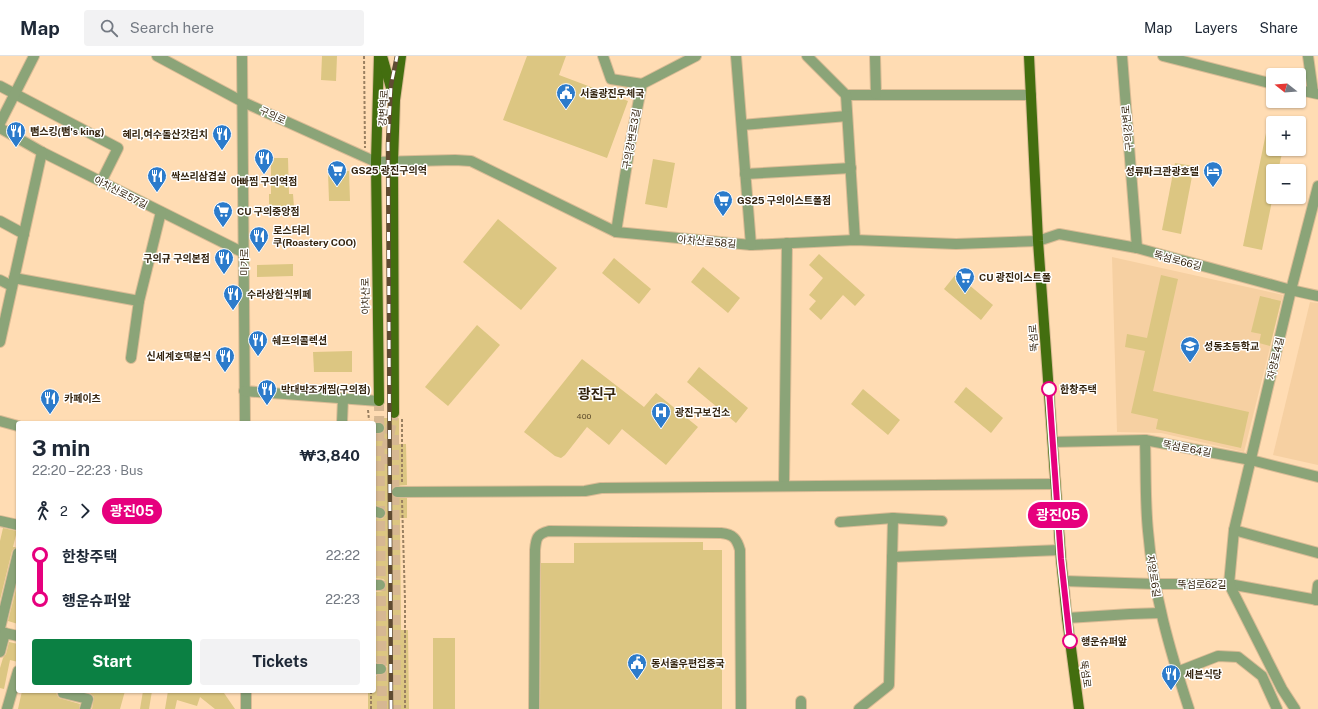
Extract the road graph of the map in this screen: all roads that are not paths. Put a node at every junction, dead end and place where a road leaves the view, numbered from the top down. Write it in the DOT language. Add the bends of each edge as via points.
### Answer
graph roads {
  1 [pos="34,56"];
  2 [pos="157,56"];
  3 [pos="242,56"];
  4 [pos="379,56"];
  5 [pos="382,56"];
  6 [pos="401,56"];
  7 [pos="603,56"];
  8 [pos="696,56"];
  9 [pos="736,56"];
  10 [pos="806,56"];
  11 [pos="1029,56"];
  12 [pos="1122,56"];
  13 [pos="1163,56"];
  14 [pos="1308,56"];
  15 [pos="874,57"];
  16 [pos="1266,82"];
  17 [pos="642,84"];
  18 [pos="0,86"];
  19 [pos="1315,93"];
  20 [pos="876,94"];
  21 [pos="15,95"];
  22 [pos="846,95"];
  23 [pos="1031,95"];
  24 [pos="394,100"];
  25 [pos="243,102"];
  26 [pos="847,116"];
  27 [pos="0,123"];
  28 [pos="742,125"];
  29 [pos="0,128"];
  30 [pos="42,152"];
  31 [pos="376,162"];
  32 [pos="393,162"];
  33 [pos="851,168"];
  34 [pos="745,174"];
  35 [pos="101,182"];
  36 [pos="1318,186"];
  37 [pos="161,212"];
  38 [pos="0,221"];
  39 [pos="616,232"];
  40 [pos="24,234"];
  41 [pos="855,240"];
  42 [pos="1038,241"];
  43 [pos="787,243"];
  44 [pos="751,245"];
  45 [pos="1137,248"];
  46 [pos="244,253"];
  47 [pos="0,280"];
  48 [pos="13,282"];
  49 [pos="1291,290"];
  50 [pos="1318,296"];
  51 [pos="139,301"];
  52 [pos="0,342"];
  53 [pos="131,358"];
  54 [pos="393,384"];
  55 [pos="379,385"];
  56 [pos="244,391"];
  57 [pos="343,398"];
  58 [pos="379,401"];
  59 [pos="398,413"];
  60 [pos="0,421"];
  61 [pos="244,421"];
  62 [pos="342,421"];
  63 [pos="16,425"];
  64 [pos="1145,440"];
  65 [pos="1053,442"];
  66 [pos="1251,460"];
  67 [pos="1318,477"];
  68 [pos="1055,484"];
  69 [pos="784,486"];
  70 [pos="400,492"];
  71 [pos="893,518"];
  72 [pos="0,520"];
  73 [pos="942,521"];
  74 [pos="840,522"];
  75 [pos="16,524"];
  76 [pos="1234,530"];
  77 [pos="1060,550"];
  78 [pos="1318,553"];
  79 [pos="892,557"];
  80 [pos="16,563"];
  81 [pos="1064,582"];
  82 [pos="1155,584"];
  83 [pos="1229,584"];
  84 [pos="1318,585"];
  85 [pos="1317,600"];
  86 [pos="1161,613"];
  87 [pos="1067,618"];
  88 [pos="2,631"];
  89 [pos="16,635"];
  90 [pos="0,652"];
  91 [pos="1177,672"];
  92 [pos="16,678"];
  93 [pos="63,693"];
  94 [pos="246,693"];
  95 [pos="7,709"];
  96 [pos="85,709"];
  97 [pos="246,709"];
  98 [pos="534,709"];
  99 [pos="741,709"];
  100 [pos="859,709"];
  101 [pos="1079,709"];
  102 [pos="1189,709"];
  103 [pos="1277,709"];
  104 [pos="1295,709"];
  1 -- 21 [label="street"];
  2 -- 25 [label="street, 구의로"];
  3 -- 25 [label="street, 미가로"];
  4 -- 31 [label="main road, 아차산로"];
  5 -- 24 [label="main road"];
  6 -- 24 [label="main road, 강변역로"];
  7 -- 17 [label="street" via="611,79"];
  8 -- 17 [label="street"];
  9 -- 28 [label="street"];
  10 -- 22 [label="street"];
  11 -- 23 [label="main road, 뚝섬로"];
  12 -- 45 [label="street, 구의강변로"];
  13 -- 16 [label="street"];
  14 -- 19 [label="street"];
  15 -- 20 [label="street"];
  17 -- 39 [label="street, 구의강변로3길"];
  18 -- 21 [label="street"];
  20 -- 22 [label="street"];
  20 -- 23 [label="street"];
  21 -- 27 [label="street"];
  21 -- 35 [label="street" via="118,148"];
  22 -- 26 [label="street"];
  23 -- 42 [label="main road, 뚝섬로"];
  24 -- 32 [label="main road, 강변역로"];
  25 -- 31 [label="street, 구의로"];
  25 -- 46 [label="street, 미가로"];
  26 -- 28 [label="street"];
  26 -- 33 [label="street"];
  28 -- 34 [label="street"];
  29 -- 30 [label="street, 아차산로57길"];
  30 -- 35 [label="street, 아차산로57길"];
  30 -- 40 [label="street"];
  31 -- 32 [label="street, 구의로"];
  31 -- 55 [label="main road, 아차산로"];
  32 -- 39 [label="street, 아차산로58길" via="471,161"];
  32 -- 54 [label="main road"];
  33 -- 34 [label="street"];
  33 -- 41 [label="street"];
  34 -- 44 [label="street"];
  35 -- 37 [label="street, 아차산로57길"];
  36 -- 49 [label="street, 자양로4길"];
  37 -- 46 [label="street, 아차산로57길"];
  37 -- 51 [label="street"];
  38 -- 40 [label="street"];
  39 -- 44 [label="street, 아차산로58길"];
  40 -- 48 [label="street"];
  41 -- 42 [label="street, 아차산로58길" via="956,244"];
  41 -- 43 [label="street, 아차산로58길"];
  42 -- 45 [label="street, 뚝섬로66길" via="1059,234"];
  42 -- 65 [label="main road, 뚝섬로"];
  43 -- 44 [label="street, 아차산로58길"];
  43 -- 69 [label="street"];
  45 -- 49 [label="street, 뚝섬로66길"];
  46 -- 56 [label="street, 미가로"];
  47 -- 48 [label="street"];
  48 -- 51 [label="street"];
  48 -- 52 [label="street"];
  49 -- 50 [label="street, 뚝섬로66길"];
  49 -- 66 [label="street, 자양로4길"];
  51 -- 53 [label="street"];
  54 -- 55 [label="main road"];
  54 -- 59 [label="main road"];
  55 -- 58 [label="main road, 아차산로"];
  56 -- 57 [label="street, 아차산로"];
  56 -- 61 [label="street, 미가로"];
  57 -- 58 [label="street, 아차산로"];
  57 -- 62 [label="street"];
  60 -- 63 [label="street"];
  64 -- 65 [label="street, 뚝섬로64길"];
  64 -- 66 [label="street, 뚝섬로64길"];
  64 -- 82 [label="street, 자양로6길" via="1148,531"];
  65 -- 68 [label="main road, 뚝섬로"];
  66 -- 67 [label="street, 뚝섬로64길"];
  66 -- 76 [label="street, 자양로4길"];
  68 -- 69 [label="street"];
  68 -- 77 [label="main road, 뚝섬로"];
  69 -- 70 [label="street"];
  71 -- 73 [label="street"];
  71 -- 74 [label="street"];
  71 -- 79 [label="street"];
  72 -- 75 [label="street"];
  76 -- 78 [label="street"];
  76 -- 83 [label="street, 자양로4길"];
  77 -- 79 [label="street"];
  77 -- 81 [label="main road, 뚝섬로"];
  79 -- 100 [label="street" via="889,685"];
  80 -- 88 [label="street"];
  81 -- 82 [label="street, 뚝섬로62길"];
  81 -- 87 [label="main road, 뚝섬로"];
  82 -- 83 [label="street, 뚝섬로62길"];
  82 -- 86 [label="street, 자양로6길"];
  83 -- 85 [label="street, 뚝섬로62길"];
  83 -- 104 [label="street" via="1282,689"];
  84 -- 85 [label="street, 뚝섬로62길"];
  86 -- 87 [label="street"];
  86 -- 91 [label="street, 자양로6길"];
  87 -- 101 [label="main road, 뚝섬로"];
  88 -- 89 [label="street"];
  88 -- 90 [label="street"];
  91 -- 102 [label="street, 자양로6길"];
  91 -- 103 [label="street" via="1218,656 1238,657 1262,676"];
  92 -- 95 [label="street"];
  93 -- 96 [label="street" via="88,699"];
  94 -- 97 [label="street"];
  98 -- 99 [label="street" via="535,550 537,537 549,531 721,533 734,537 740,550"];
}
